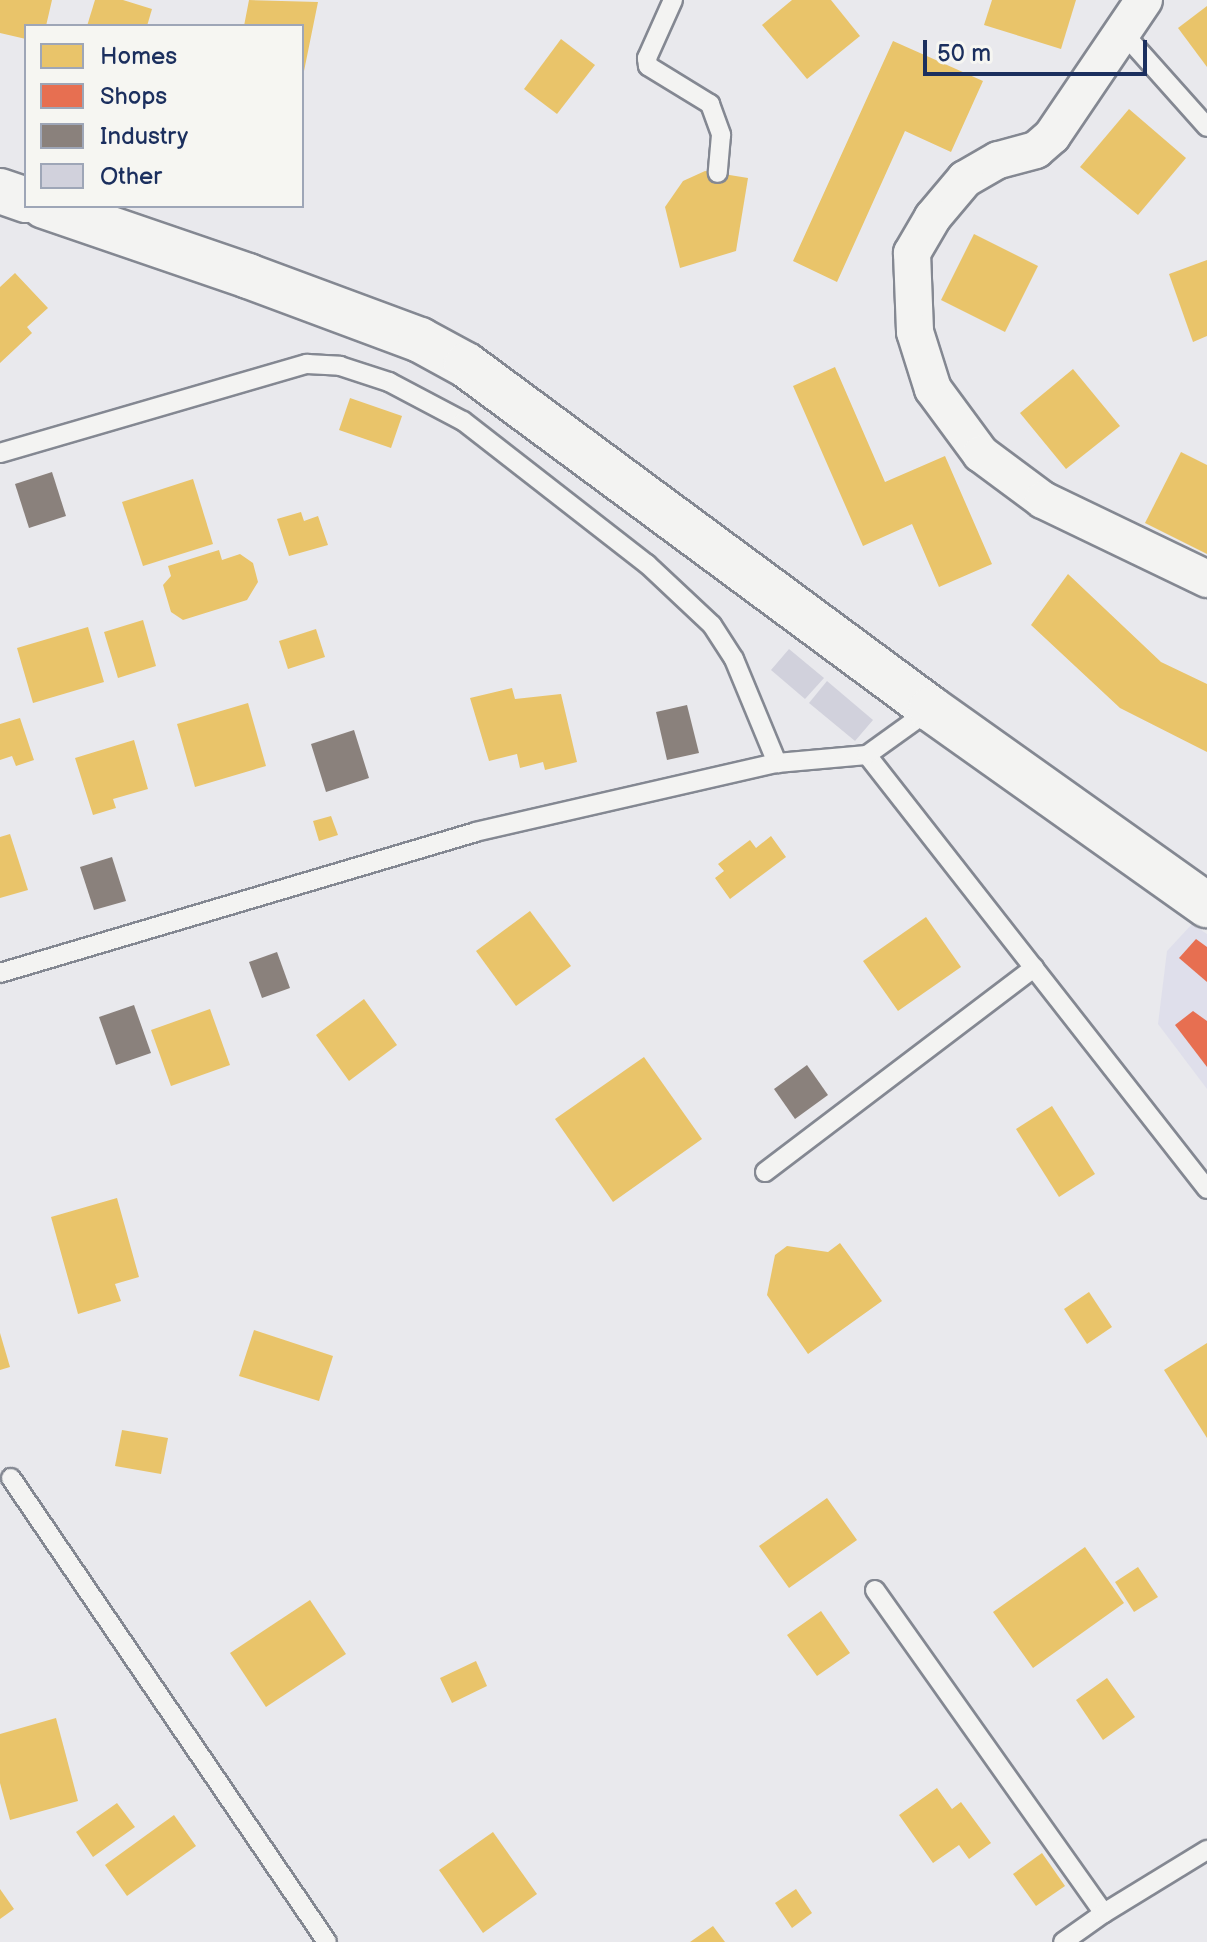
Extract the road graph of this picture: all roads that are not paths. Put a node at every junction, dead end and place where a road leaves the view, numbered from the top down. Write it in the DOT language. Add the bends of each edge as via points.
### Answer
graph roads {
  1 [pos="673,0"];
  2 [pos="1144,0"];
  3 [pos="1125,35"];
  4 [pos="1207,127"];
  5 [pos="718,173"];
  6 [pos="0,191"];
  7 [pos="24,199"];
  8 [pos="50,208"];
  9 [pos="0,453"];
  10 [pos="1207,579"];
  11 [pos="931,709"];
  12 [pos="867,755"];
  13 [pos="777,763"];
  14 [pos="1207,905"];
  15 [pos="1034,968"];
  16 [pos="0,973"];
  17 [pos="765,1172"];
  18 [pos="1207,1189"];
  19 [pos="11,1478"];
  20 [pos="875,1590"];
  21 [pos="1207,1850"];
  22 [pos="1104,1913"];
  23 [pos="327,1942"];
  24 [pos="1063,1942"];
  1 -- 5 [label="lane" via="648,66 710,104 721,135"];
  2 -- 3 [label="street"];
  3 -- 4 [label="lane"];
  3 -- 10 [label="street" via="1052,136 1036,150 998,160 965,179 933,217 912,253 915,332 933,389 981,454 1043,500"];
  6 -- 7 [label="street"];
  8 -- 11 [label="street" via="420,340 466,365"];
  9 -- 13 [label="lane" via="295,366 340,366 389,382 463,421 647,564 712,625 734,659"];
  11 -- 12 [label="lane"];
  11 -- 14 [label="street"];
  12 -- 13 [label="lane"];
  12 -- 15 [label="lane"];
  13 -- 16 [label="lane" via="475,832"];
  15 -- 17 [label="lane"];
  15 -- 18 [label="lane"];
  19 -- 23 [label="lane"];
  20 -- 22 [label="lane"];
  21 -- 22 [label="lane"];
  22 -- 24 [label="lane"];
}
